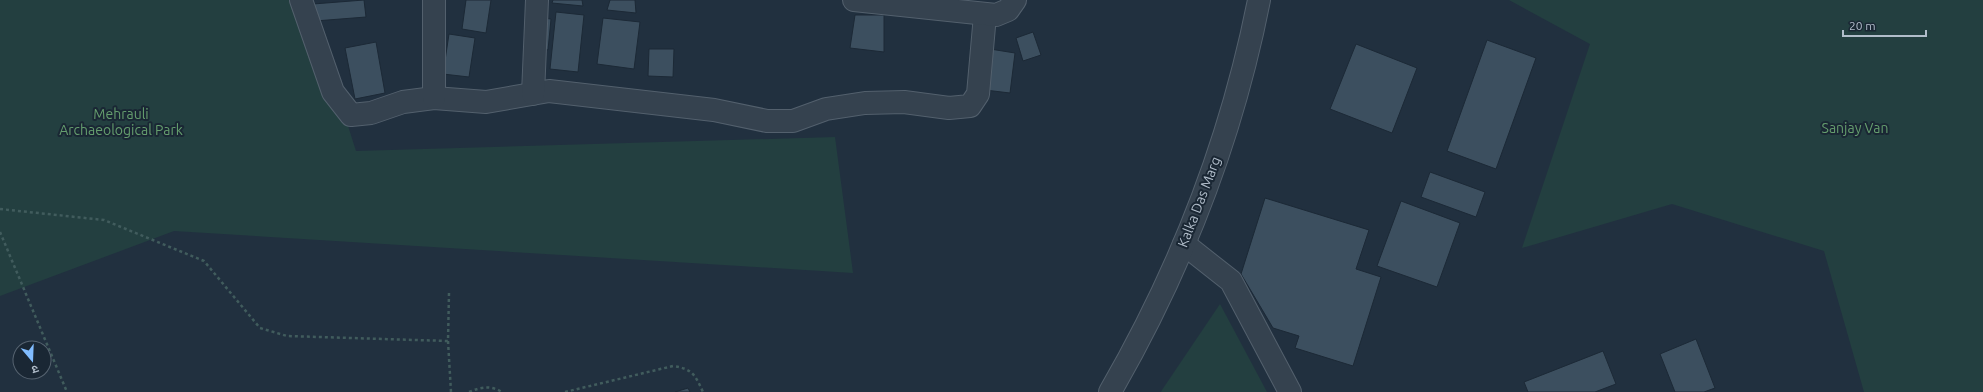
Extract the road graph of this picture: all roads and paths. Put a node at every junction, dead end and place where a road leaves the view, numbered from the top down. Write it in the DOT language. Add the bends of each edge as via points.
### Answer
graph roads {
  1 [pos="300,0"];
  2 [pos="434,0"];
  3 [pos="537,0"];
  4 [pos="854,0"];
  5 [pos="1015,0"];
  6 [pos="1259,0"];
  7 [pos="985,15"];
  8 [pos="533,94"];
  9 [pos="434,98"];
  10 [pos="0,209"];
  11 [pos="0,232"];
  12 [pos="1184,244"];
  13 [pos="449,293"];
  14 [pos="448,341"];
  15 [pos="67,392"];
  16 [pos="451,392"];
  17 [pos="469,392"];
  18 [pos="502,392"];
  19 [pos="565,392"];
  20 [pos="702,392"];
  21 [pos="1110,392"];
  22 [pos="1290,392"];
  1 -- 9 [label="street" via="333,92 351,115 371,113 403,102"];
  2 -- 9 [label="street"];
  3 -- 8 [label="street"];
  4 -- 7 [label="street"];
  5 -- 7 [label="street" via="1008,10 996,15"];
  6 -- 12 [label="street, Kalka Das Marg" via="1251,41 1218,153"];
  7 -- 8 [label="street" via="978,94 970,106 949,108 904,102 865,103 826,110 793,121 767,121 714,110 549,91"];
  8 -- 9 [label="street" via="486,102"];
  10 -- 14 [label="path" via="104,220 204,261 260,328 286,336"];
  11 -- 15 [label="path"];
  12 -- 21 [label="street, Kalka Das Marg"];
  12 -- 22 [label="street" via="1231,281"];
  13 -- 14 [label="path"];
  14 -- 16 [label="path"];
  17 -- 18 [label="path" via="478,388 493,387"];
  19 -- 20 [label="path" via="673,366 691,371"];
}
